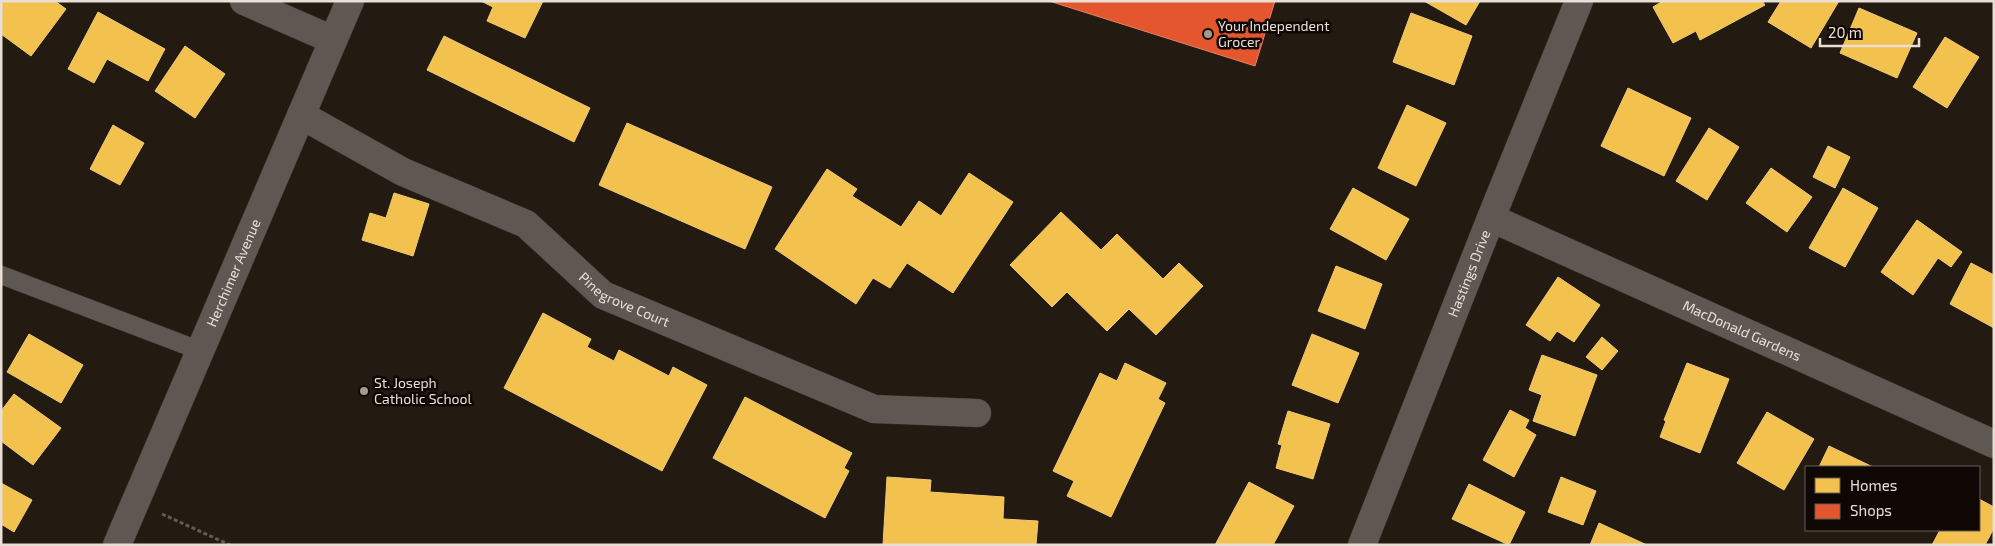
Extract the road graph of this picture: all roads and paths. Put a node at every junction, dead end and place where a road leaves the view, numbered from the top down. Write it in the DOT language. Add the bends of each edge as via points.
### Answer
graph roads {
  1 [pos="244,1"];
  2 [pos="350,1"];
  3 [pos="1579,1"];
  4 [pos="333,40"];
  5 [pos="301,115"];
  6 [pos="1491,218"];
  7 [pos="1,275"];
  8 [pos="201,351"];
  9 [pos="977,413"];
  10 [pos="1994,444"];
  11 [pos="136,502"];
  12 [pos="117,545"];
  13 [pos="230,545"];
  14 [pos="1362,545"];
  1 -- 4 [label="street"];
  2 -- 4 [label="street, Herchimer Avenue"];
  3 -- 6 [label="street, Hastings Drive"];
  4 -- 5 [label="street, Herchimer Avenue"];
  5 -- 8 [label="street, Herchimer Avenue"];
  5 -- 9 [label="street, Pinegrove Court" via="403,172 526,224 603,295 874,409"];
  6 -- 10 [label="street, MacDonald Gardens"];
  6 -- 14 [label="street, Hastings Drive"];
  7 -- 8 [label="lane"];
  8 -- 11 [label="street, Herchimer Avenue"];
  11 -- 12 [label="street, Herchimer Avenue"];
  11 -- 13 [label="path"];
}
